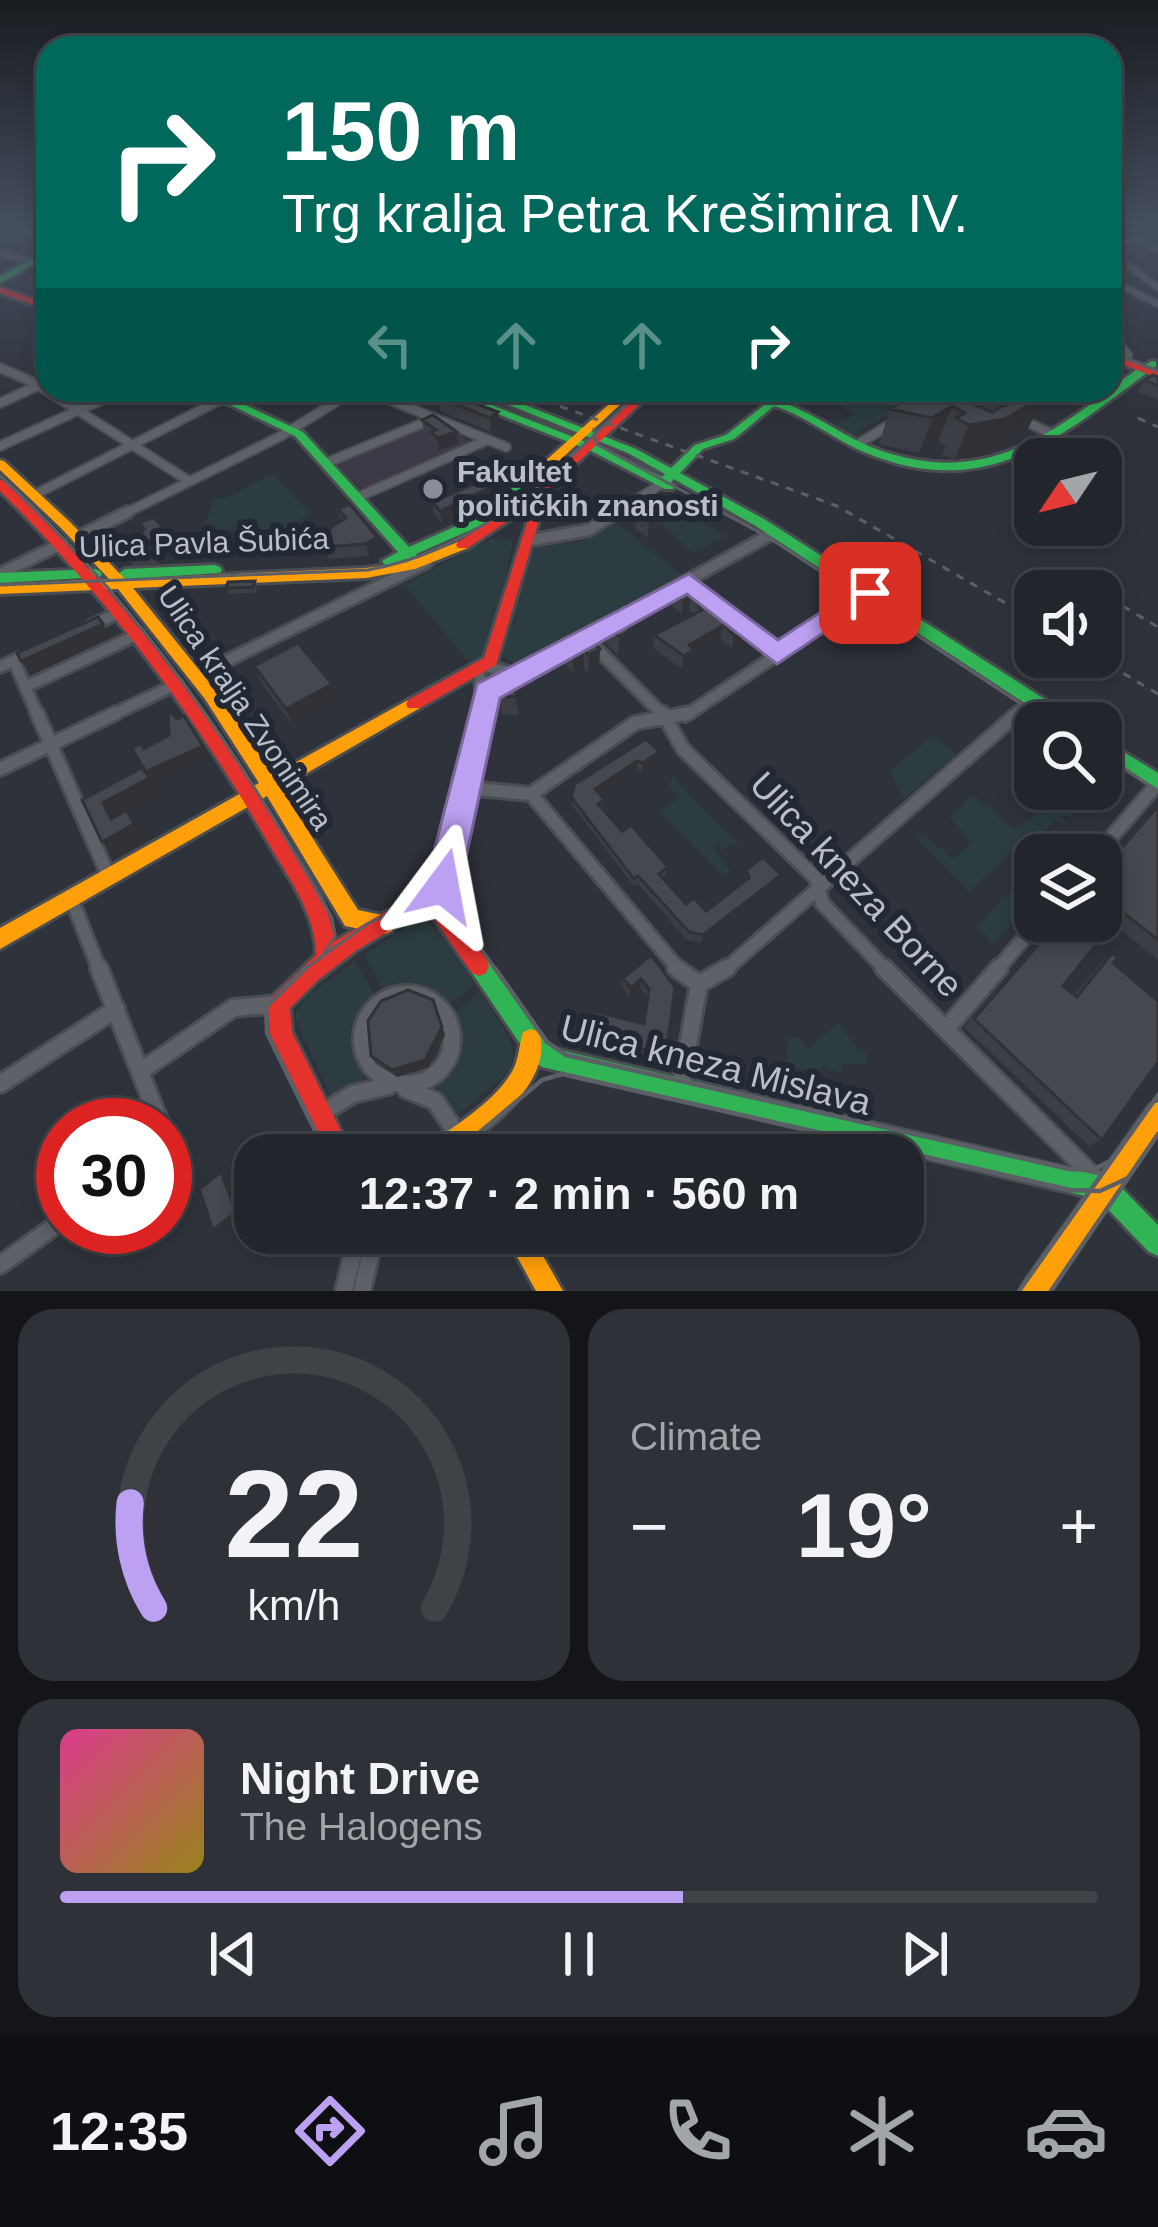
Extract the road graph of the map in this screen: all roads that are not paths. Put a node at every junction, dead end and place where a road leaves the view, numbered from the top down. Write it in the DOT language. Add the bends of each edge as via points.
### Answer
graph roads {
  1 [pos="1128,289"];
  2 [pos="0,290"];
  3 [pos="36,303"];
  4 [pos="1158,304"];
  5 [pos="1122,352"];
  6 [pos="0,368"];
  7 [pos="1153,369"];
  8 [pos="36,380"];
  9 [pos="1122,384"];
  10 [pos="36,387"];
  11 [pos="67,402"];
  12 [pos="97,402"];
  13 [pos="212,402"];
  14 [pos="238,402"];
  15 [pos="336,402"];
  16 [pos="393,402"];
  17 [pos="480,402"];
  18 [pos="505,402"];
  19 [pos="612,402"];
  20 [pos="633,402"];
  21 [pos="1093,402"];
  22 [pos="0,403"];
  23 [pos="1000,410"];
  24 [pos="78,411"];
  25 [pos="910,413"];
  26 [pos="433,419"];
  27 [pos="292,429"];
  28 [pos="1050,434"];
  29 [pos="583,436"];
  30 [pos="485,441"];
  31 [pos="858,444"];
  32 [pos="0,446"];
  33 [pos="134,446"];
  34 [pos="506,447"];
  35 [pos="326,463"];
  36 [pos="0,464"];
  37 [pos="667,479"];
  38 [pos="188,481"];
  39 [pos="539,483"];
  40 [pos="0,484"];
  41 [pos="36,494"];
  42 [pos="358,497"];
  43 [pos="518,514"];
  44 [pos="775,532"];
  45 [pos="482,535"];
  46 [pos="80,536"];
  47 [pos="522,542"];
  48 [pos="61,544"];
  49 [pos="418,559"];
  50 [pos="0,576"];
  51 [pos="121,579"];
  52 [pos="93,580"];
  53 [pos="152,584"];
  54 [pos="0,589"];
  55 [pos="870,593"];
  56 [pos="139,600"];
  57 [pos="120,611"];
  58 [pos="732,617"];
  59 [pos="83,629"];
  60 [pos="139,634"];
  61 [pos="588,640"];
  62 [pos="32,652"];
  63 [pos="777,654"];
  64 [pos="14,661"];
  65 [pos="483,666"];
  66 [pos="0,667"];
  67 [pos="196,676"];
  68 [pos="507,676"];
  69 [pos="177,684"];
  70 [pos="25,687"];
  71 [pos="488,692"];
  72 [pos="1033,700"];
  73 [pos="1036,702"];
  74 [pos="653,703"];
  75 [pos="647,720"];
  76 [pos="668,722"];
  77 [pos="49,745"];
  78 [pos="1122,759"];
  79 [pos="0,769"];
  80 [pos="1158,783"];
  81 [pos="270,785"];
  82 [pos="466,788"];
  83 [pos="531,794"];
  84 [pos="249,797"];
  85 [pos="1114,834"];
  86 [pos="109,877"];
  87 [pos="819,890"];
  88 [pos="71,898"];
  89 [pos="440,906"];
  90 [pos="388,923"];
  91 [pos="0,939"];
  92 [pos="1021,942"];
  93 [pos="325,966"];
  94 [pos="699,984"];
  95 [pos="279,1004"];
  96 [pos="116,1009"];
  97 [pos="946,1029"];
  98 [pos="530,1037"];
  99 [pos="141,1071"];
  100 [pos="0,1084"];
  101 [pos="395,1087"];
  102 [pos="680,1090"];
  103 [pos="151,1098"];
  104 [pos="1158,1113"];
  105 [pos="320,1114"];
  106 [pos="330,1134"];
  107 [pos="452,1134"];
  108 [pos="459,1134"];
  109 [pos="1105,1190"];
  110 [pos="36,1239"];
  111 [pos="1158,1243"];
  112 [pos="353,1254"];
  113 [pos="370,1254"];
  114 [pos="528,1254"];
  115 [pos="0,1265"];
  116 [pos="344,1291"];
  117 [pos="362,1291"];
  118 [pos="550,1291"];
  119 [pos="1034,1291"];
  1 -- 4 [label="street"];
  2 -- 3 [label="main road"];
  5 -- 7 [label="main road"];
  6 -- 8 [label="street"];
  7 -- 9 [label="main road"];
  10 -- 22 [label="street"];
  11 -- 24 [label="street"];
  12 -- 24 [label="street"];
  13 -- 33 [label="street"];
  14 -- 27 [label="main road"];
  15 -- 27 [label="street"];
  16 -- 26 [label="street"];
  17 -- 29 [label="main road"];
  18 -- 29 [label="main road"];
  19 -- 29 [label="main road"];
  20 -- 29 [label="main road"];
  21 -- 28 [label="main road"];
  23 -- 28 [label="street"];
  24 -- 32 [label="street"];
  24 -- 33 [label="street"];
  25 -- 31 [label="street"];
  26 -- 30 [label="street"];
  26 -- 35 [label="street"];
  27 -- 35 [label="main road"];
  27 -- 38 [label="street"];
  28 -- 31 [label="main road" via="1005,463 970,471 919,467"];
  29 -- 37 [label="main road"];
  29 -- 39 [label="main road"];
  30 -- 34 [label="street"];
  30 -- 42 [label="street"];
  31 -- 37 [label="main road" via="770,402"];
  33 -- 38 [label="street"];
  33 -- 41 [label="street"];
  35 -- 42 [label="main road"];
  36 -- 41 [label="main road, Ulica kralja Zvonimira"];
  37 -- 44 [label="main road"];
  37 -- 47 [label="street" via="589,530"];
  38 -- 46 [label="street"];
  39 -- 43 [label="main road" via="516,499"];
  39 -- 47 [label="main road"];
  39 -- 49 [label="main road"];
  40 -- 48 [label="main road, Ulica kralja Zvonimira"];
  41 -- 46 [label="main road, Ulica kralja Zvonimira"];
  42 -- 49 [label="main road"];
  43 -- 45 [label="main road"];
  43 -- 47 [label="main road"];
  44 -- 55 [label="main road"];
  44 -- 61 [label="street"];
  45 -- 47 [label="main road" via="508,533"];
  45 -- 49 [label="main road"];
  46 -- 51 [label="main road, Ulica kralja Zvonimira"];
  47 -- 65 [label="main road" via="506,616"];
  48 -- 50 [label="street"];
  48 -- 52 [label="main road, Ulica kralja Zvonimira"];
  49 -- 51 [label="main road, Ulica Pavla Šubića"];
  49 -- 53 [label="main road, Ulica Pavla Šubića" via="375,572"];
  49 -- 67 [label="street" via="390,582"];
  50 -- 52 [label="main road, Ulica Pavla Šubića"];
  51 -- 52 [label="main road, Ulica Pavla Šubića"];
  51 -- 53 [label="main road, Ulica Pavla Šubića"];
  51 -- 56 [label="main road, Ulica kralja Zvonimira"];
  52 -- 54 [label="main road, Ulica Pavla Šubića"];
  52 -- 57 [label="main road, Ulica kralja Zvonimira"];
  53 -- 56 [label="main road"];
  55 -- 63 [label="street"];
  55 -- 72 [label="main road"];
  56 -- 67 [label="main road, Ulica kralja Zvonimira"];
  57 -- 59 [label="street"];
  57 -- 60 [label="main road, Ulica kralja Zvonimira"];
  58 -- 63 [label="street"];
  60 -- 69 [label="main road, Ulica kralja Zvonimira"];
  60 -- 70 [label="street"];
  61 -- 68 [label="street"];
  61 -- 74 [label="street, Ulica kneza Borne"];
  62 -- 64 [label="street"];
  63 -- 76 [label="street"];
  64 -- 66 [label="street"];
  64 -- 70 [label="street"];
  65 -- 68 [label="street"];
  65 -- 71 [label="street" via="477,685"];
  65 -- 81 [label="main road"];
  67 -- 81 [label="main road, Ulica kralja Zvonimira"];
  68 -- 71 [label="street" via="502,689"];
  69 -- 77 [label="street"];
  69 -- 84 [label="main road, Ulica kralja Zvonimira"];
  70 -- 77 [label="street"];
  71 -- 82 [label="street"];
  72 -- 73 [label="main road"];
  72 -- 87 [label="street"];
  74 -- 75 [label="street"];
  74 -- 76 [label="street, Ulica kneza Borne"];
  75 -- 76 [label="street"];
  75 -- 83 [label="street"];
  76 -- 87 [label="street, Ulica kneza Borne" via="683,749 816,878"];
  77 -- 79 [label="street"];
  77 -- 86 [label="street"];
  78 -- 80 [label="main road"];
  80 -- 85 [label="street"];
  81 -- 84 [label="main road"];
  81 -- 90 [label="main road, Ulica kralja Zvonimira" via="352,919"];
  82 -- 83 [label="street"];
  82 -- 89 [label="street"];
  83 -- 94 [label="street" via="668,962"];
  84 -- 86 [label="main road"];
  84 -- 93 [label="main road, Ulica kralja Zvonimira" via="329,936"];
  86 -- 88 [label="main road"];
  87 -- 94 [label="street"];
  87 -- 97 [label="street, Ulica kneza Borne" via="835,919"];
  88 -- 91 [label="main road"];
  88 -- 96 [label="street"];
  89 -- 90 [label="main road" via="419,904"];
  89 -- 98 [label="main road"];
  90 -- 93 [label="main road"];
  92 -- 97 [label="street"];
  93 -- 95 [label="main road"];
  94 -- 102 [label="street"];
  95 -- 99 [label="street" via="233,1008"];
  95 -- 105 [label="main road" via="278,1027"];
  96 -- 99 [label="street"];
  96 -- 100 [label="street"];
  97 -- 109 [label="street, Ulica kneza Borne"];
  98 -- 102 [label="main road, Ulica kneza Mislava" via="556,1061"];
  98 -- 108 [label="main road" via="524,1078"];
  99 -- 103 [label="street"];
  101 -- 101 [label="street" via="365,1058 366,1029 392,998 423,994 446,1011 449,1043 435,1070"];
  101 -- 105 [label="street" via="372,1086"];
  101 -- 107 [label="street" via="435,1101"];
  102 -- 109 [label="main road, Ulica kneza Mislava"];
  104 -- 109 [label="main road"];
  105 -- 106 [label="main road"];
  109 -- 111 [label="main road"];
  109 -- 119 [label="main road"];
  110 -- 115 [label="street"];
  112 -- 116 [label="street"];
  113 -- 117 [label="street"];
  114 -- 118 [label="main road"];
}
